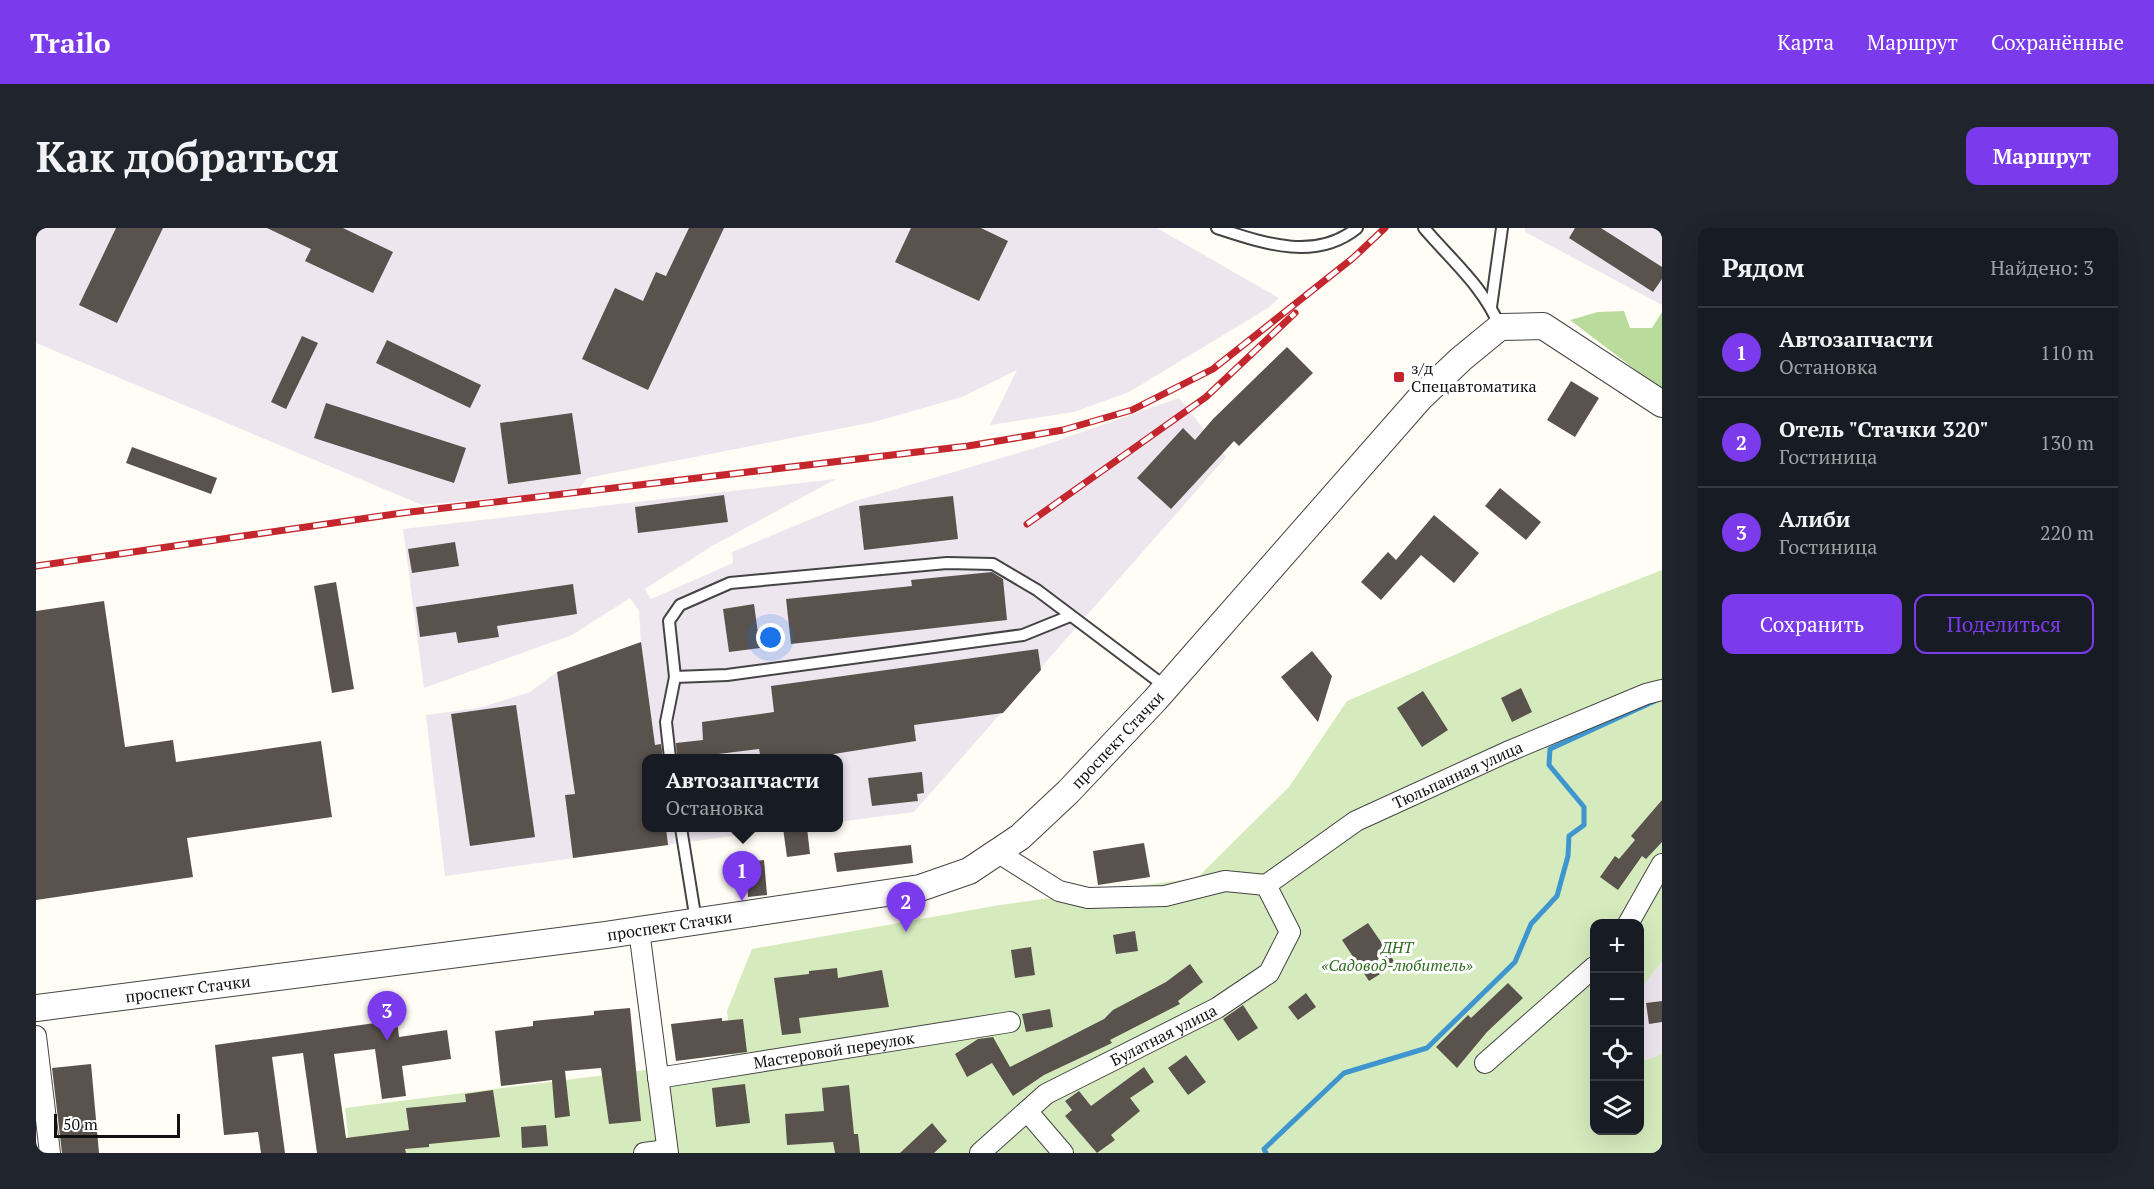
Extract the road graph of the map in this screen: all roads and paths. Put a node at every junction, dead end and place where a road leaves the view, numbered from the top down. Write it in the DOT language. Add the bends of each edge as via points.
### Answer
graph roads {
  1 [pos="1217,228"];
  2 [pos="1357,228"];
  3 [pos="1424,228"];
  4 [pos="1502,228"];
  5 [pos="1496,317"];
  6 [pos="1662,404"];
  7 [pos="1070,616"];
  8 [pos="675,677"];
  9 [pos="1166,688"];
  10 [pos="1662,690"];
  11 [pos="669,754"];
  12 [pos="682,832"];
  13 [pos="997,852"];
  14 [pos="1662,864"];
  15 [pos="1266,885"];
  16 [pos="1631,919"];
  17 [pos="696,922"];
  18 [pos="639,930"];
  19 [pos="1590,971"];
  20 [pos="36,1008"];
  21 [pos="1010,1022"];
  22 [pos="36,1036"];
  23 [pos="1485,1063"];
  24 [pos="658,1078"];
  25 [pos="1027,1111"];
  26 [pos="668,1151"];
  27 [pos="50,1153"];
  28 [pos="644,1153"];
  29 [pos="980,1153"];
  30 [pos="1064,1153"];
  1 -- 2 [label="lane" via="1274,246 1305,248 1346,237"];
  3 -- 5 [label="lane" via="1468,274"];
  4 -- 5 [label="lane"];
  5 -- 6 [label="street" via="1543,326"];
  5 -- 9 [label="street, проспект Стачки"];
  7 -- 8 [label="lane" via="1023,635 727,675"];
  7 -- 8 [label="lane" via="1037,590 993,564 947,563 730,583 680,605 669,621"];
  7 -- 9 [label="lane"];
  8 -- 11 [label="lane" via="666,722"];
  9 -- 13 [label="street, проспект Стачки" via="1068,792 1020,837"];
  10 -- 15 [label="street, Тюльпанная улица" via="1507,752 1356,821"];
  12 -- 17 [label="lane"];
  13 -- 15 [label="street" via="1059,891 1088,898 1165,896 1225,881"];
  13 -- 17 [label="street, проспект Стачки" via="969,871 920,888"];
  14 -- 16 [label="street"];
  15 -- 25 [label="street, Булатная улица" via="1290,932 1269,973 1217,1008 1046,1094"];
  17 -- 18 [label="street, проспект Стачки"];
  18 -- 20 [label="street, проспект Стачки"];
  18 -- 24 [label="street"];
  19 -- 23 [label="street"];
  21 -- 24 [label="street, Мастеровой переулок"];
  22 -- 27 [label="street"];
  24 -- 26 [label="street"];
  25 -- 29 [label="street, Булатная улица"];
  25 -- 30 [label="street"];
  26 -- 28 [label="street"];
}
